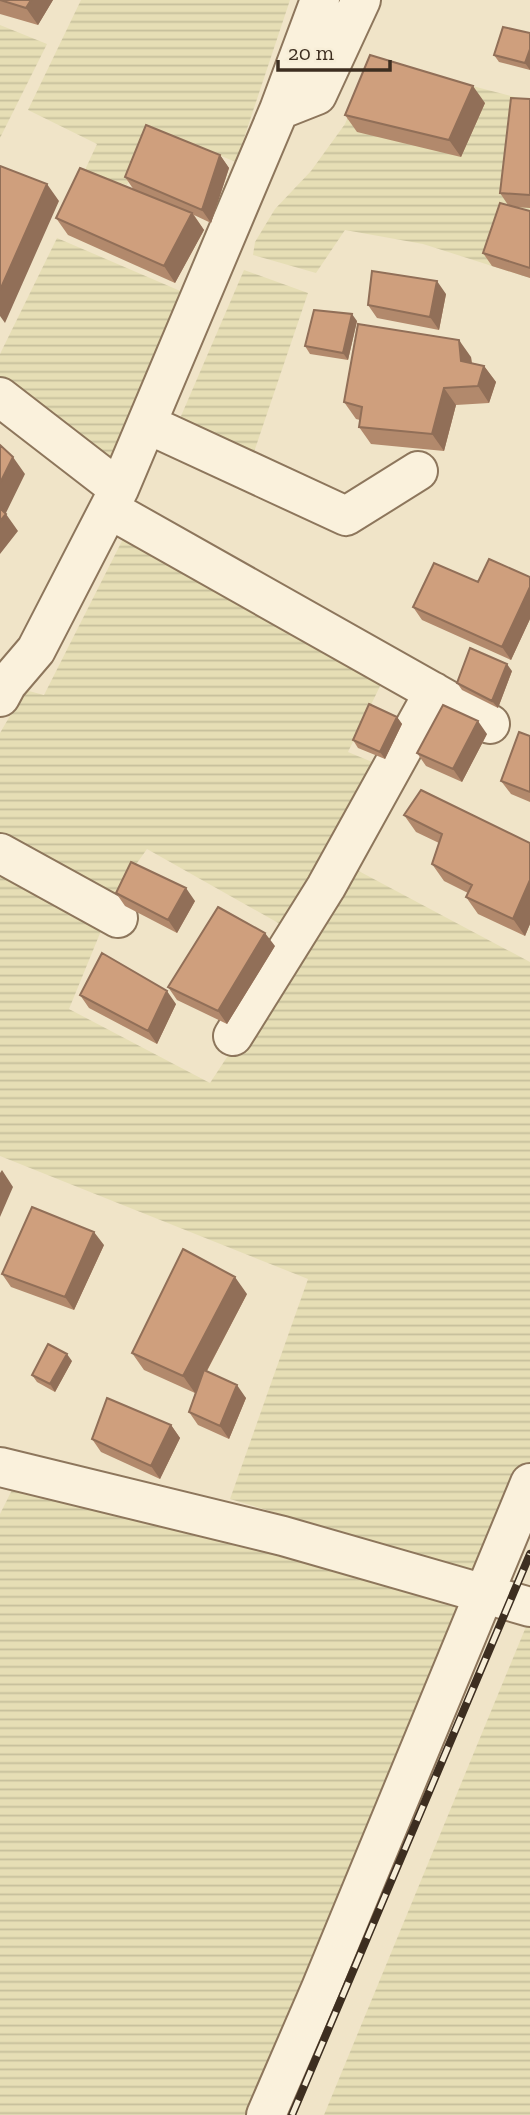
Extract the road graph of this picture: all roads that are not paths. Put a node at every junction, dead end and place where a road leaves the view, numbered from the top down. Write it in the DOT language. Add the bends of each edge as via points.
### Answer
graph roads {
  1 [pos="320,0"];
  2 [pos="361,0"];
  3 [pos="279,110"];
  4 [pos="0,397"];
  5 [pos="147,424"];
  6 [pos="418,471"];
  7 [pos="114,499"];
  8 [pos="2,688"];
  9 [pos="434,692"];
  10 [pos="490,724"];
  11 [pos="0,853"];
  12 [pos="117,918"];
  13 [pos="233,1036"];
  14 [pos="0,1467"];
  15 [pos="530,1483"];
  16 [pos="486,1593"];
  17 [pos="530,1607"];
  18 [pos="266,2115"];
  1 -- 3 [label="street"];
  2 -- 3 [label="street" via="317,95"];
  3 -- 5 [label="street"];
  4 -- 7 [label="street"];
  5 -- 6 [label="street" via="346,516"];
  5 -- 7 [label="street"];
  7 -- 8 [label="street" via="36,650"];
  7 -- 9 [label="street"];
  9 -- 10 [label="street"];
  9 -- 13 [label="street" via="326,887"];
  11 -- 12 [label="street"];
  14 -- 16 [label="street" via="270,1533"];
  15 -- 16 [label="street"];
  16 -- 17 [label="street"];
  16 -- 18 [label="street"];
}
